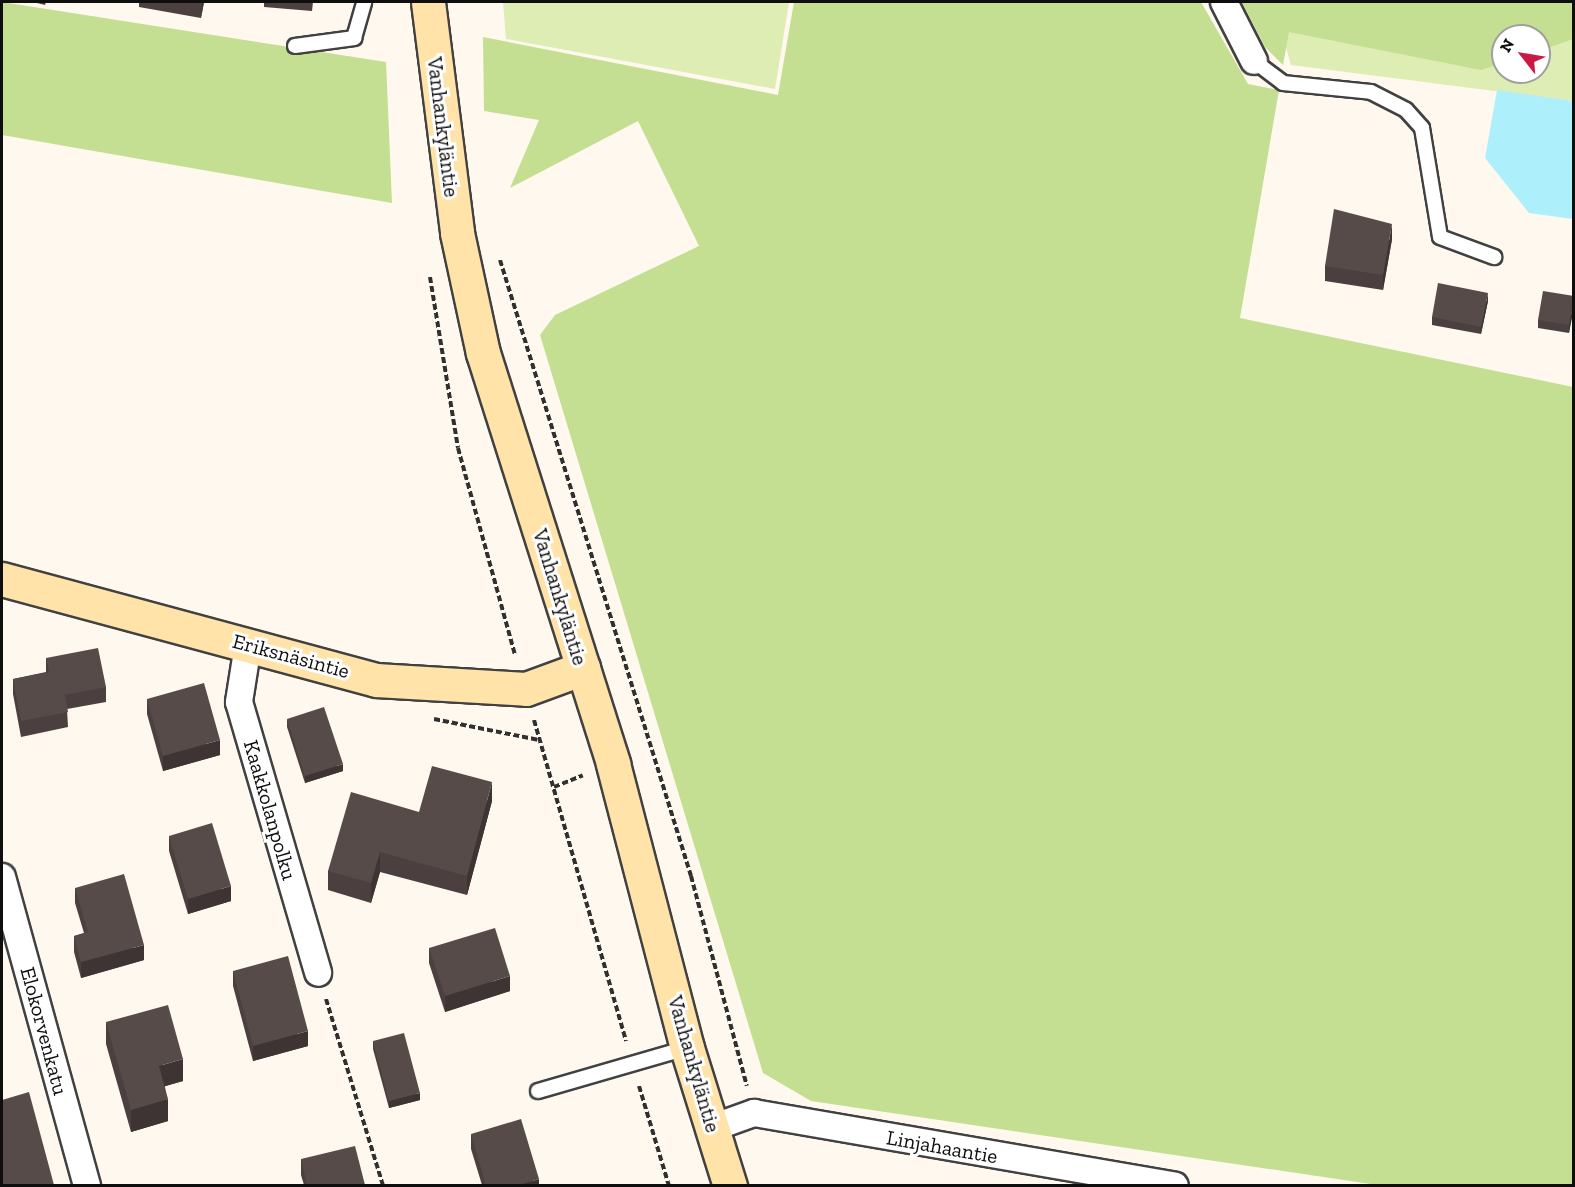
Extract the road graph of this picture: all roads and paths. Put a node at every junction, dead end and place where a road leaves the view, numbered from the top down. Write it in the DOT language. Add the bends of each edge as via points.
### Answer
graph roads {
  1 [pos="364,2"];
  2 [pos="428,2"];
  3 [pos="1224,2"];
  4 [pos="295,46"];
  5 [pos="1254,61"];
  6 [pos="499,257"];
  7 [pos="1494,257"];
  8 [pos="2,579"];
  9 [pos="248,645"];
  10 [pos="583,668"];
  11 [pos="2,877"];
  12 [pos="318,973"];
  13 [pos="687,1048"];
  14 [pos="538,1091"];
  15 [pos="754,1113"];
  16 [pos="712,1128"];
  17 [pos="1110,1181"];
  18 [pos="87,1185"];
  19 [pos="383,1185"];
  20 [pos="729,1185"];
  21 [pos="1175,1185"];
  1 -- 4 [label="lane" via="354,38"];
  2 -- 10 [label="street, Vanhankyläntie" via="457,234 483,353"];
  3 -- 5 [label="street"];
  5 -- 7 [label="lane" via="1283,83 1371,92 1406,110 1422,128 1440,237"];
  6 -- 15 [label="path" via="691,876"];
  8 -- 9 [label="street, Eriksnäsintie"];
  9 -- 10 [label="street, Eriksnäsintie" via="376,680 471,689 526,689"];
  9 -- 12 [label="street, Kaakkolanpolku" via="239,702"];
  10 -- 13 [label="street, Vanhankyläntie"];
  11 -- 18 [label="street, Elokorvenkatu"];
  12 -- 19 [label="path"];
  13 -- 14 [label="lane"];
  13 -- 16 [label="street, Vanhankyläntie"];
  15 -- 16 [label="street, Linjahaantie"];
  15 -- 17 [label="street, Linjahaantie"];
  16 -- 20 [label="street, Vanhankyläntie"];
  17 -- 21 [label="street, Linjahaantie"];
}
